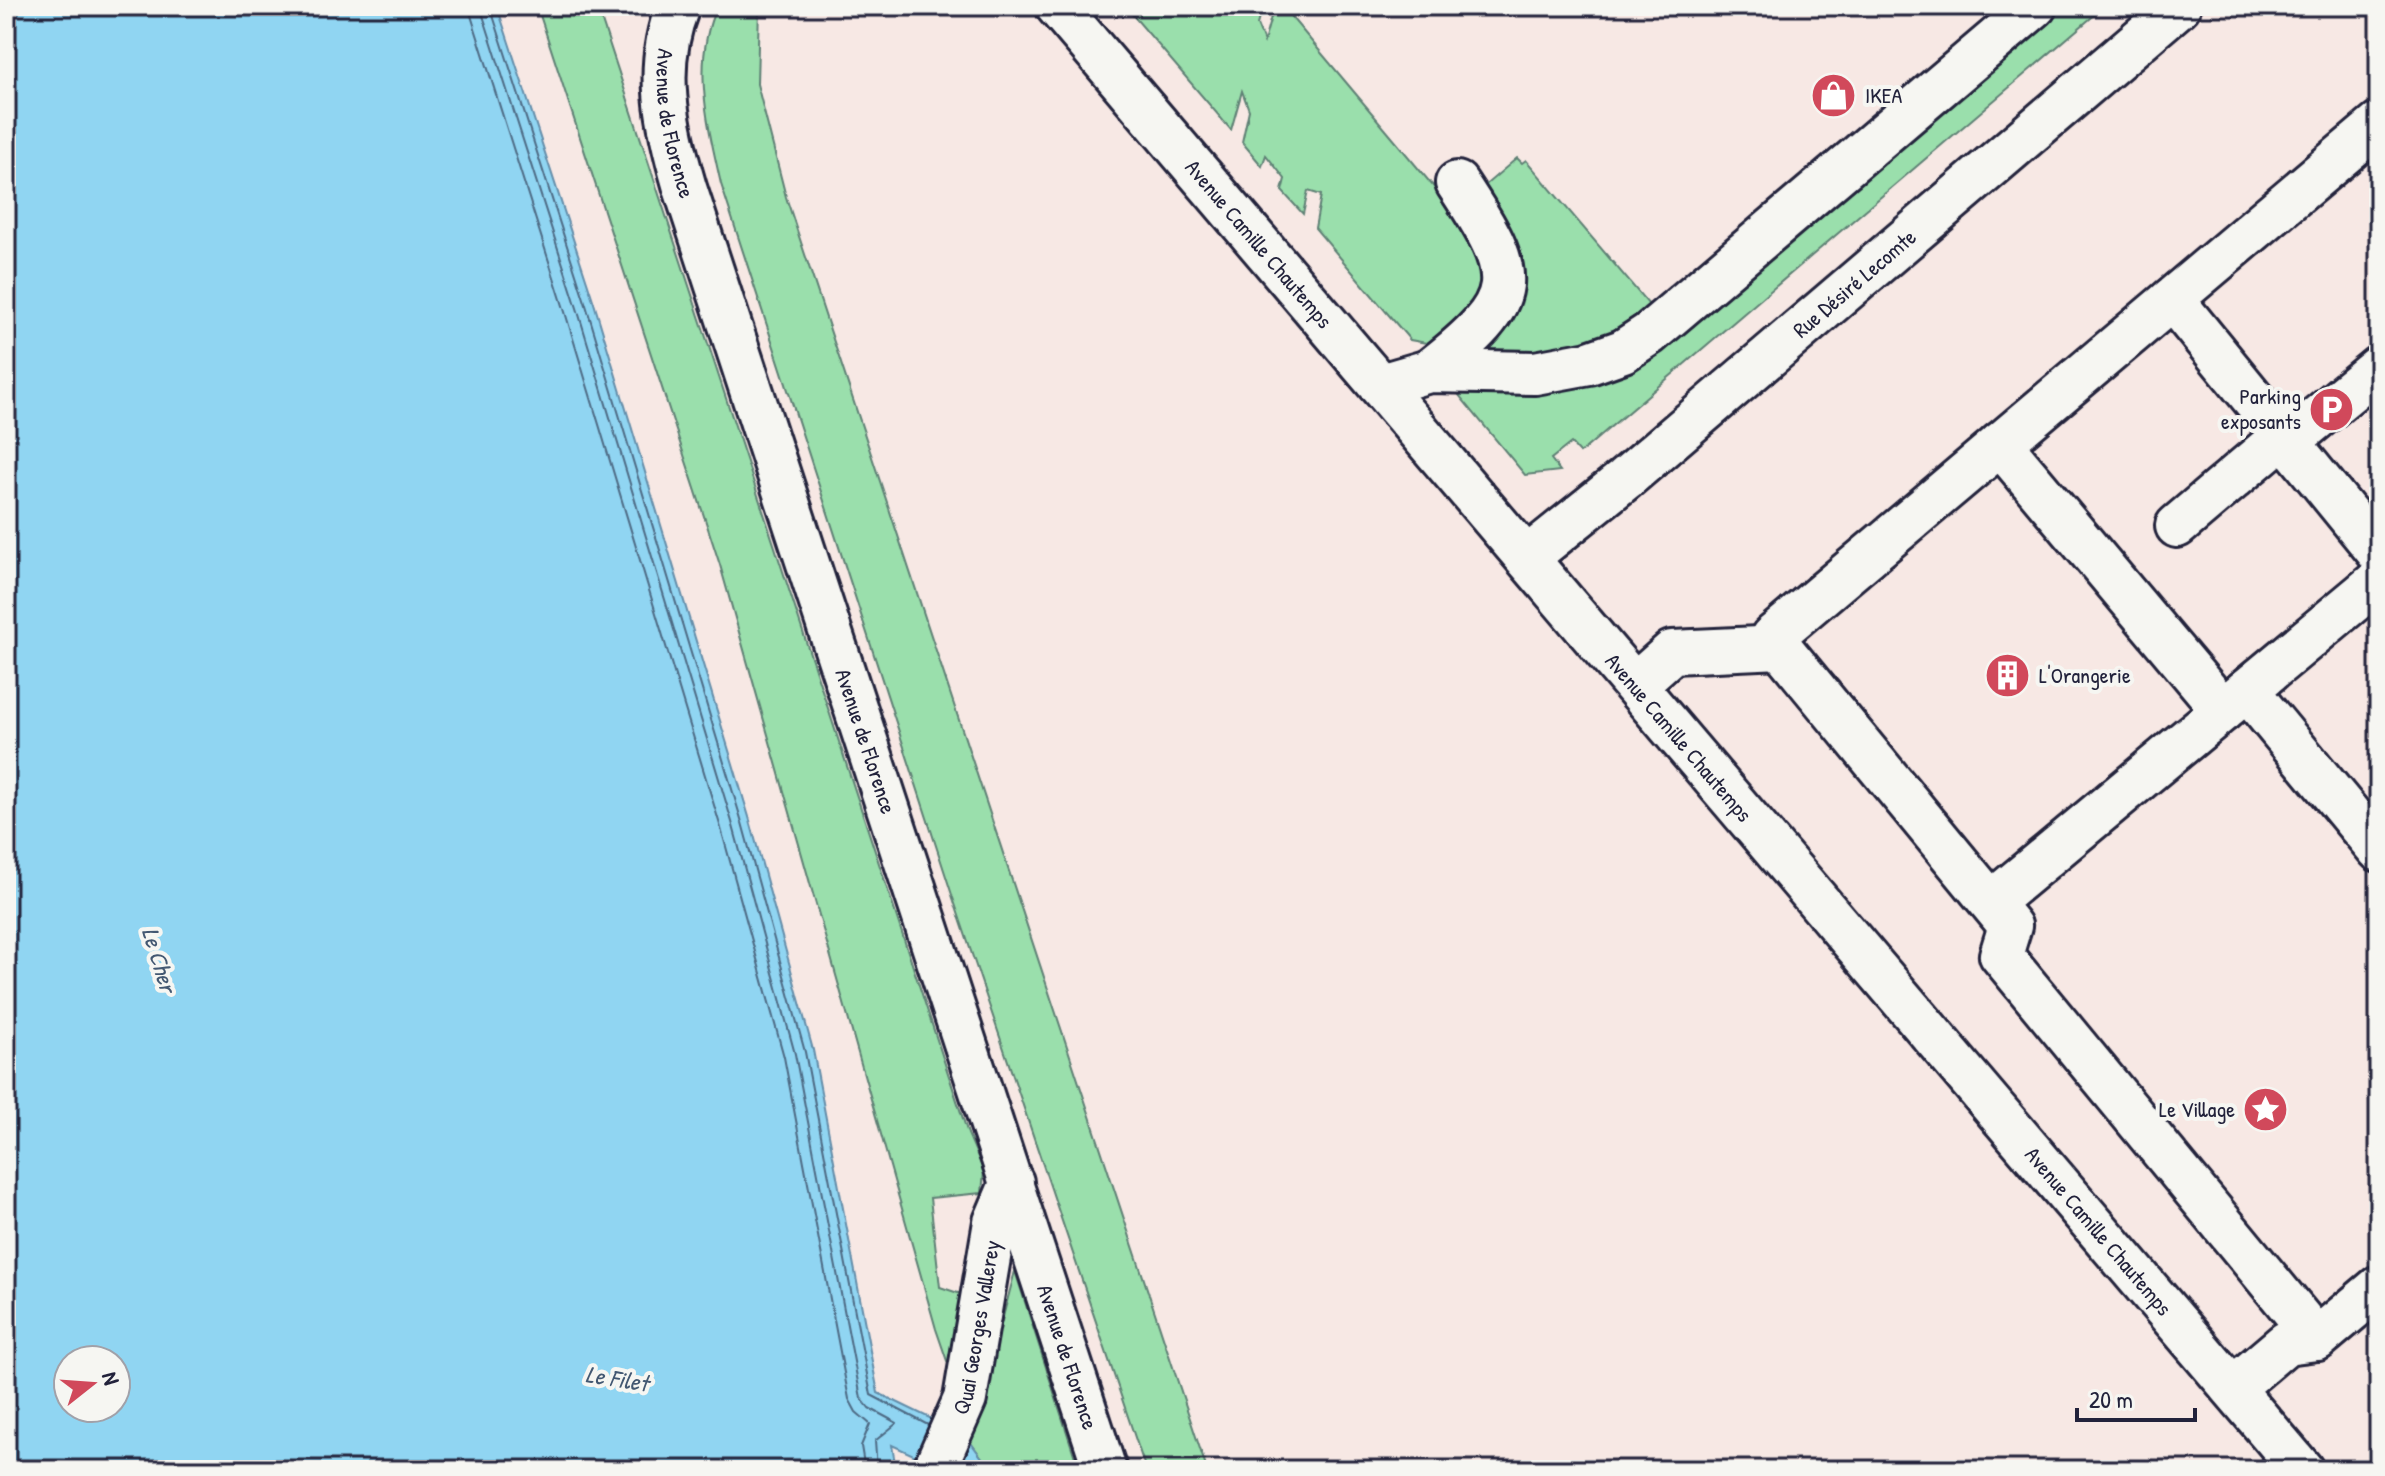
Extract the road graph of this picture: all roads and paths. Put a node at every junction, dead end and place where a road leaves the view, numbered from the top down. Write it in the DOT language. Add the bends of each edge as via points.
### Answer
graph roads {
  1 [pos="678,6"];
  2 [pos="1057,6"];
  3 [pos="2035,6"];
  4 [pos="2179,6"];
  5 [pos="2379,124"];
  6 [pos="1457,183"];
  7 [pos="2172,299"];
  8 [pos="2379,367"];
  9 [pos="1429,371"];
  10 [pos="1381,385"];
  11 [pos="2285,439"];
  12 [pos="2000,444"];
  13 [pos="2177,526"];
  14 [pos="2379,553"];
  15 [pos="1528,557"];
  16 [pos="2379,580"];
  17 [pos="1781,647"];
  18 [pos="1636,684"];
  19 [pos="2235,700"];
  20 [pos="2379,850"];
  21 [pos="1992,902"];
  22 [pos="1012,1182"];
  23 [pos="2379,1287"];
  24 [pos="2317,1339"];
  25 [pos="2233,1388"];
  26 [pos="934,1470"];
  27 [pos="1105,1470"];
  28 [pos="2302,1470"];
  1 -- 22 [label="street, Avenue de Florence" via="665,47 667,127"];
  2 -- 10 [label="street, Avenue Camille Chautemps"];
  3 -- 9 [label="street" via="1623,351 1535,373"];
  4 -- 15 [label="street, Rue Désiré Lecomte"];
  5 -- 7 [label="street"];
  6 -- 9 [label="street" via="1498,248 1504,265 1502,287 1492,315"];
  7 -- 11 [label="street"];
  7 -- 12 [label="street"];
  8 -- 11 [label="street"];
  9 -- 10 [label="street"];
  10 -- 15 [label="street, Avenue Camille Chautemps"];
  11 -- 13 [label="street"];
  11 -- 14 [label="street"];
  12 -- 17 [label="street" via="1772,637"];
  12 -- 19 [label="street"];
  15 -- 18 [label="street, Avenue Camille Chautemps"];
  16 -- 19 [label="street"];
  17 -- 18 [label="street" via="1672,652"];
  17 -- 21 [label="street"];
  18 -- 25 [label="street, Avenue Camille Chautemps"];
  19 -- 20 [label="street"];
  19 -- 21 [label="street"];
  21 -- 24 [label="street" via="2010,926 2001,955"];
  22 -- 26 [label="street, Quai Georges Vallerey" via="995,1222 965,1399"];
  22 -- 27 [label="street, Avenue de Florence"];
  23 -- 24 [label="street"];
  24 -- 25 [label="street" via="2286,1343"];
  25 -- 28 [label="street, Avenue Camille Chautemps"];
}
